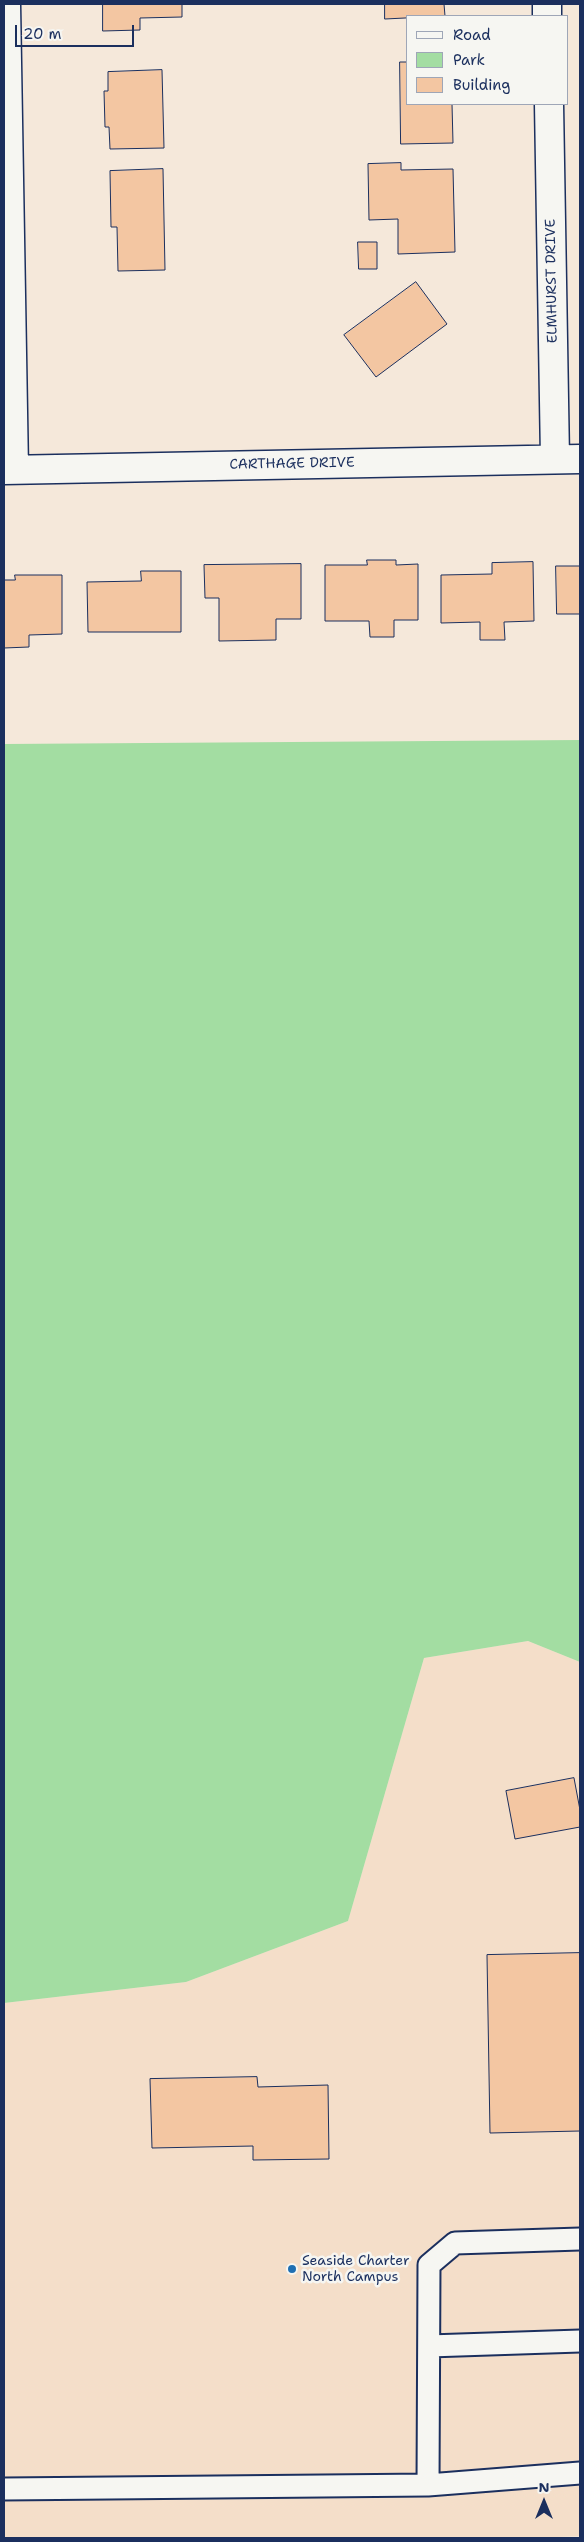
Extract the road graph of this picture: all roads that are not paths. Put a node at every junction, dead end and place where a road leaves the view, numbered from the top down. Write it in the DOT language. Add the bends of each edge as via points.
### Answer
graph roads {
  1 [pos="6,4"];
  2 [pos="549,105"];
  3 [pos="568,459"];
  4 [pos="9,470"];
  5 [pos="580,2239"];
  6 [pos="580,2342"];
  7 [pos="429,2346"];
  8 [pos="580,2472"];
  9 [pos="428,2485"];
  10 [pos="4,2489"];
  1 -- 4 [label="street"];
  2 -- 3 [label="street, ELMHURST DRIVE"];
  3 -- 4 [label="street, CARTHAGE DRIVE"];
  5 -- 7 [label="lane" via="455,2243 429,2265"];
  6 -- 7 [label="lane"];
  7 -- 9 [label="lane"];
  8 -- 9 [label="lane"];
  9 -- 10 [label="lane"];
}
